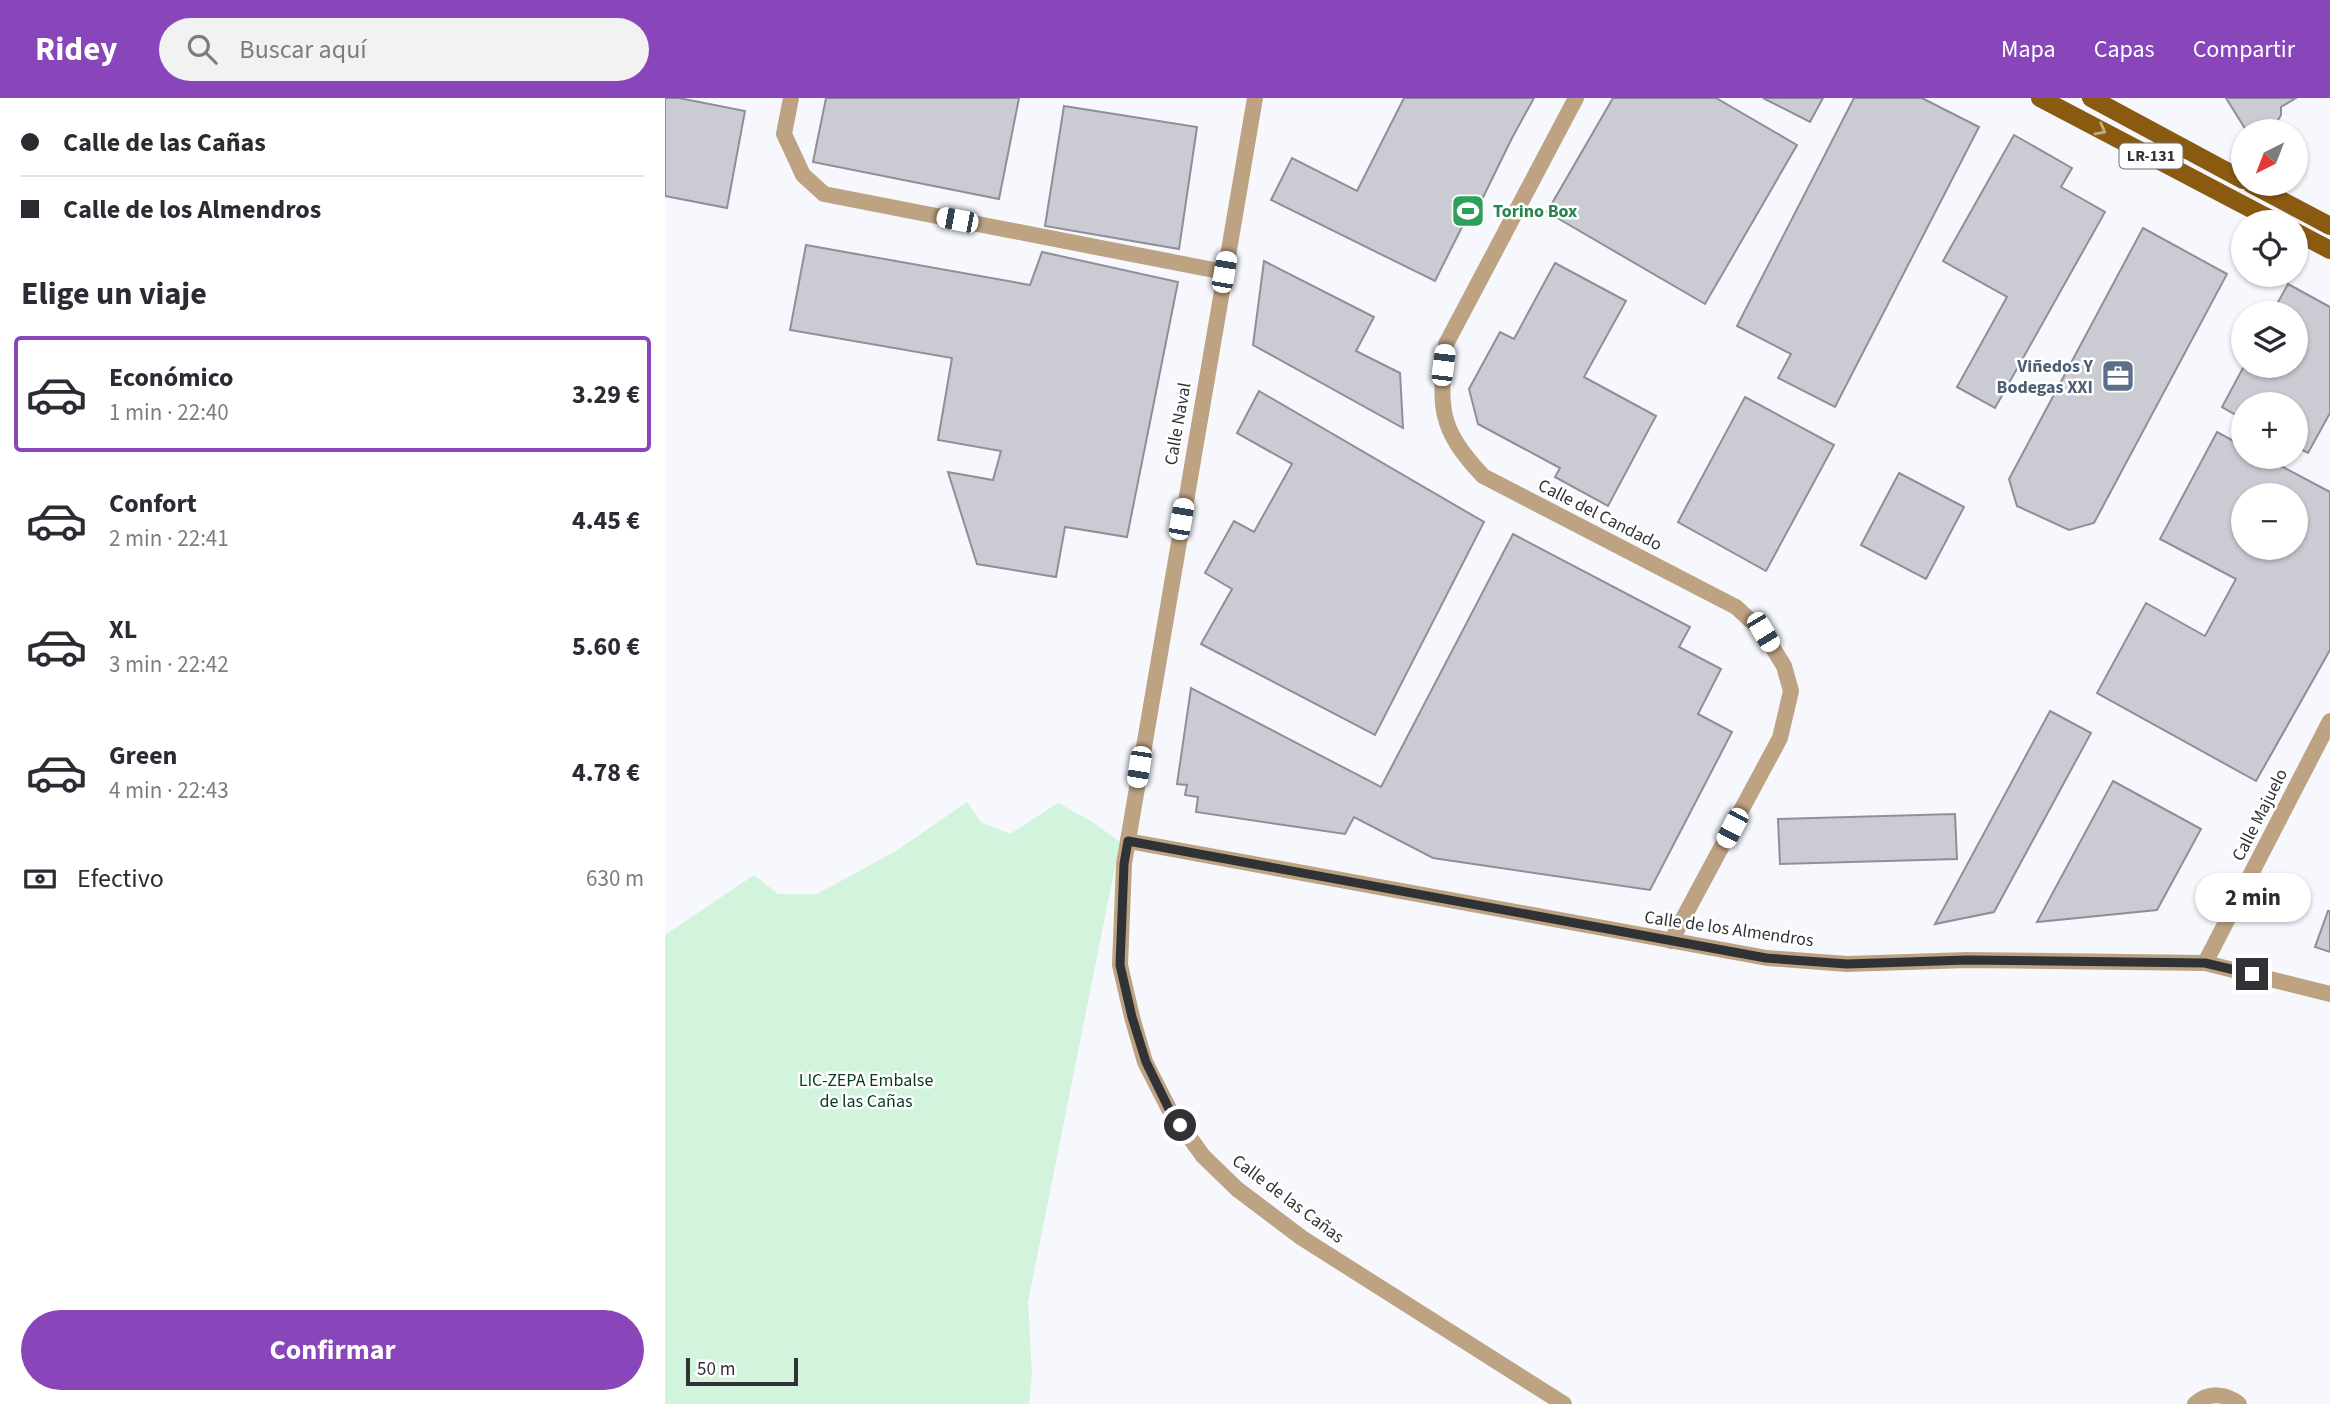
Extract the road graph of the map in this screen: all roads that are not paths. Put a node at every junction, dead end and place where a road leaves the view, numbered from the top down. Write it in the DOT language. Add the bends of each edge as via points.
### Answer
graph roads {
  1 [pos="791,98"];
  2 [pos="1255,98"];
  3 [pos="1576,98"];
  4 [pos="2040,98"];
  5 [pos="2091,98"];
  6 [pos="2231,174"];
  7 [pos="2274,196"];
  8 [pos="2253,210"];
  9 [pos="2330,226"];
  10 [pos="2308,238"];
  11 [pos="2330,250"];
  12 [pos="1224,272"];
  13 [pos="2330,722"];
  14 [pos="1128,841"];
  15 [pos="1671,941"];
  16 [pos="2205,963"];
  17 [pos="2330,994"];
  18 [pos="1540,1397"];
  19 [pos="1564,1404"];
  20 [pos="2195,1404"];
  21 [pos="2239,1404"];
  1 -- 12 [label="street" via="784,134 803,176 824,194"];
  2 -- 12 [label="street, Calle Naval"];
  3 -- 15 [label="street, Calle del Candado" via="1446,344 1441,387 1445,424 1462,454 1483,476 1736,607 1763,632 1784,666 1791,691 1780,737"];
  4 -- 8 [label="main road, LR-131, one-way"];
  5 -- 6 [label="main road, LR-131"];
  7 -- 9 [label="main road"];
  10 -- 11 [label="main road"];
  12 -- 14 [label="street, Calle Naval"];
  13 -- 16 [label="street, Calle Majuelo"];
  14 -- 15 [label="street, Calle de los Almendros"];
  14 -- 18 [label="street, Calle de las Cañas" via="1120,965 1132,1017 1146,1062 1169,1109 1203,1156 1237,1189 1303,1238"];
  15 -- 16 [label="street, Calle de los Almendros" via="1766,958 1847,964 1967,960"];
  16 -- 17 [label="street, Calle de los Almendros"];
  18 -- 19 [label="street, Calle de las Cañas"];
  20 -- 21 [label="street" via="2211,1395 2223,1395"];
}
